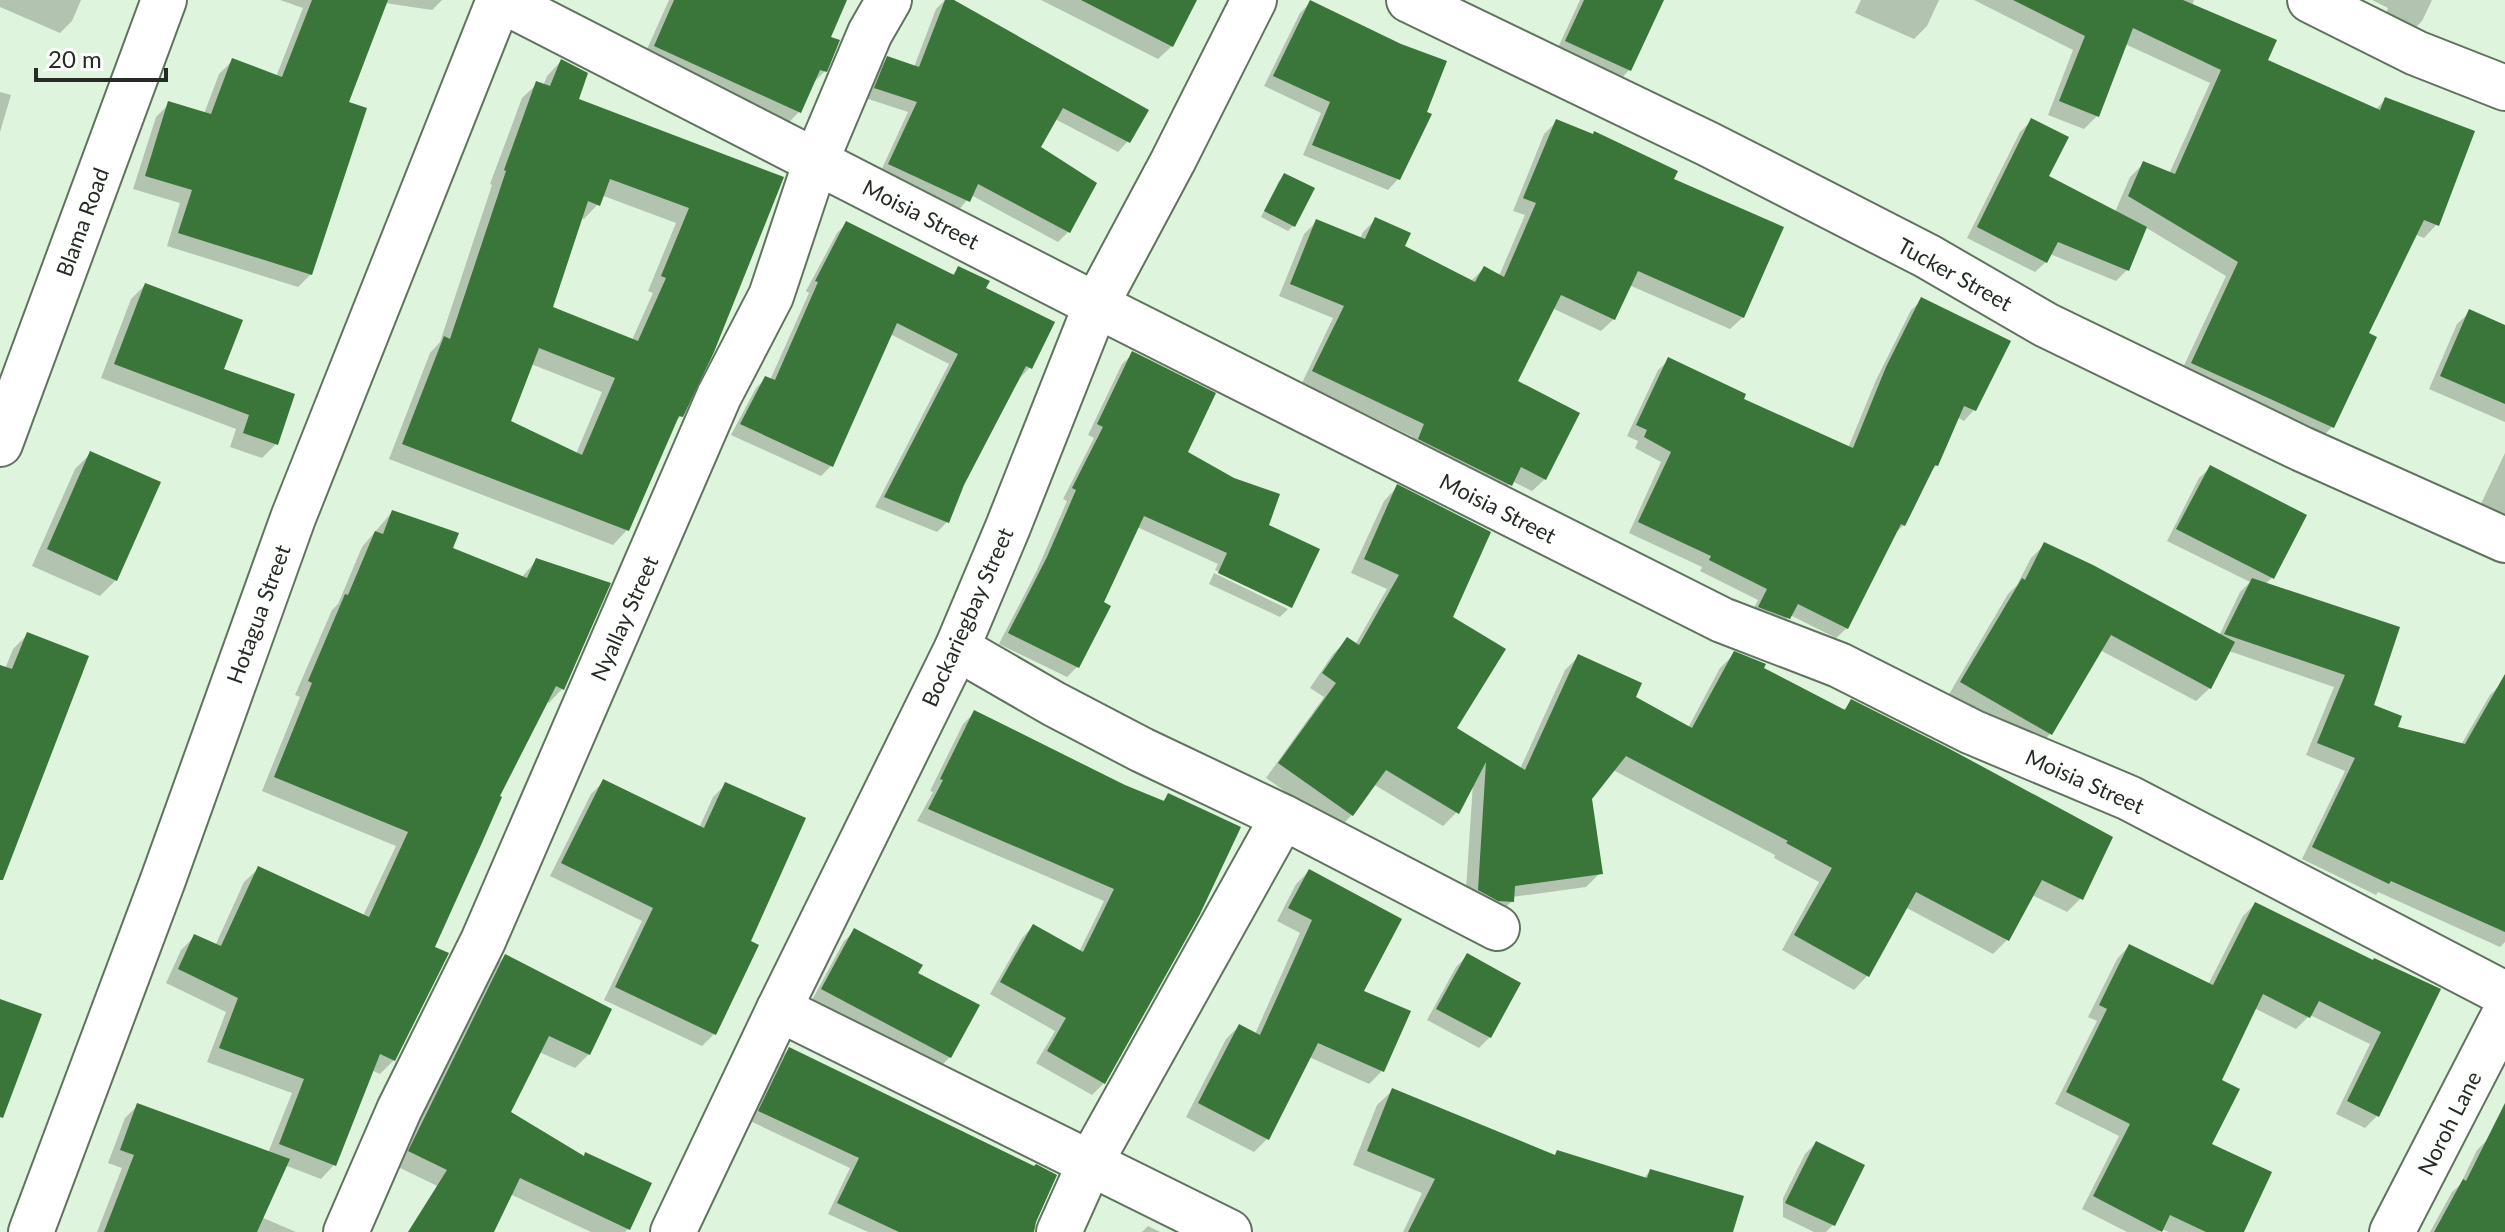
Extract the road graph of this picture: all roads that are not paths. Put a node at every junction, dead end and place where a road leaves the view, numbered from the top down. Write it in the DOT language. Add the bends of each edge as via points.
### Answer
graph roads {
  1 [pos="164,0"];
  2 [pos="500,0"];
  3 [pos="889,0"];
  4 [pos="1254,0"];
  5 [pos="1409,0"];
  6 [pos="2310,0"];
  7 [pos="2505,88"];
  8 [pos="816,161"];
  9 [pos="1096,305"];
  10 [pos="0,444"];
  11 [pos="2505,540"];
  12 [pos="957,648"];
  13 [pos="1283,817"];
  14 [pos="1497,928"];
  15 [pos="2505,994"];
  16 [pos="779,1009"];
  17 [pos="2505,1013"];
  18 [pos="1090,1163"];
  19 [pos="31,1232"];
  20 [pos="346,1232"];
  21 [pos="673,1232"];
  22 [pos="1059,1232"];
  23 [pos="1229,1232"];
  24 [pos="2392,1232"];
  1 -- 10 [label="street, Blama Road"];
  2 -- 8 [label="street, Moisia Street"];
  2 -- 19 [label="street, Hotagua Street" via="293,518"];
  3 -- 8 [label="street, Nyallay Street"];
  4 -- 9 [label="street, Bockariegbay Street"];
  5 -- 11 [label="street, Tucker Street" via="1708,144 1927,256 2046,325"];
  6 -- 7 [label="street" via="2416,53"];
  8 -- 9 [label="street, Moisia Street"];
  8 -- 20 [label="street, Nyallay Street" via="771,296 719,396 483,941 399,1110"];
  9 -- 12 [label="street, Bockariegbay Street"];
  9 -- 15 [label="street, Moisia Street" via="1722,620 1839,665 1972,732 2129,798"];
  12 -- 13 [label="street" via="1129,744"];
  12 -- 16 [label="street, Bockariegbay Street"];
  13 -- 14 [label="street"];
  13 -- 18 [label="street"];
  16 -- 18 [label="street"];
  16 -- 21 [label="street, Bockariegbay Street"];
  17 -- 24 [label="street, Noroh Lane"];
  18 -- 22 [label="street"];
  18 -- 23 [label="street"];
}
